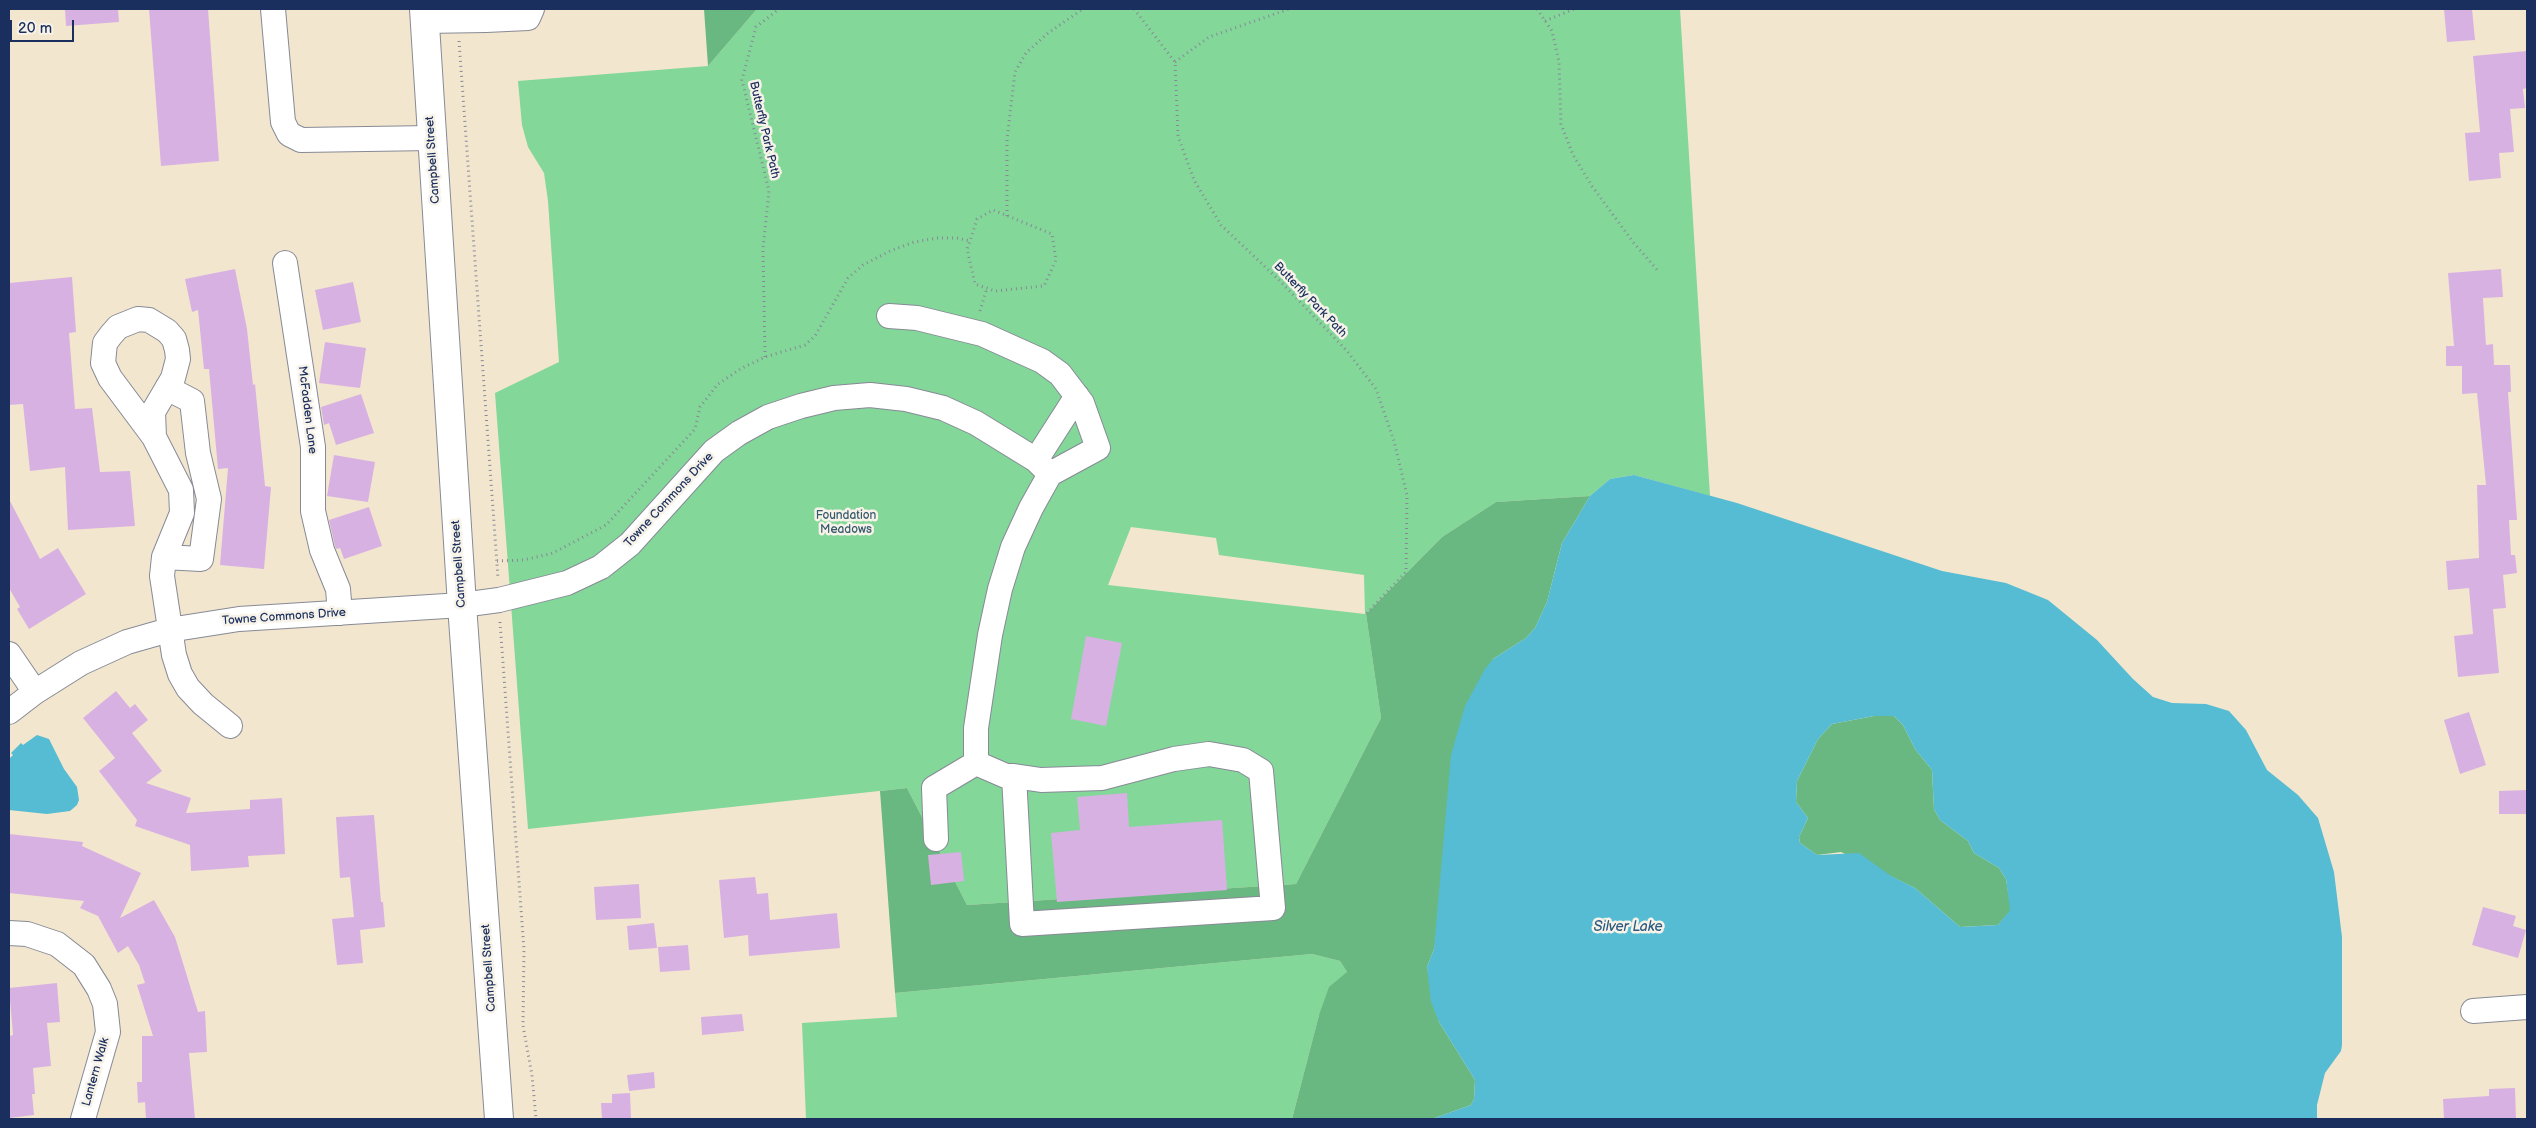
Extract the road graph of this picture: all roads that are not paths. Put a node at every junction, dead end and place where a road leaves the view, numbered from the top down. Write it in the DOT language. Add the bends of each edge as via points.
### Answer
graph roads {
  1 [pos="273,9"];
  2 [pos="532,9"];
  3 [pos="424,15"];
  4 [pos="484,15"];
  5 [pos="432,138"];
  6 [pos="285,263"];
  7 [pos="889,316"];
  8 [pos="167,388"];
  9 [pos="1077,396"];
  10 [pos="154,437"];
  11 [pos="1043,467"];
  12 [pos="164,557"];
  13 [pos="462,605"];
  14 [pos="340,613"];
  15 [pos="169,630"];
  16 [pos="9,654"];
  17 [pos="35,692"];
  18 [pos="9,712"];
  19 [pos="230,726"];
  20 [pos="976,763"];
  21 [pos="1014,776"];
  22 [pos="936,839"];
  23 [pos="9,933"];
  24 [pos="2527,1007"];
  25 [pos="2473,1011"];
  26 [pos="83,1119"];
  27 [pos="499,1119"];
  1 -- 5 [label="street" via="283,122 289,134 301,140"];
  2 -- 4 [label="street" via="528,18"];
  3 -- 4 [label="street" via="458,21"];
  3 -- 5 [label="main road, Campbell Street"];
  5 -- 13 [label="main road, Campbell Street"];
  6 -- 14 [label="street, McFadden Lane" via="312,446 313,511 322,550 338,589"];
  7 -- 9 [label="street" via="950,325 1005,343 1060,374"];
  8 -- 10 [label="street" via="153,412"];
  8 -- 10 [label="street" via="178,359 174,339 163,327 149,320 138,319 118,327 105,343 105,371"];
  8 -- 12 [label="street" via="192,400 198,453 209,500 201,559"];
  9 -- 11 [label="street"];
  9 -- 11 [label="street" via="1098,448"];
  10 -- 12 [label="street" via="177,479 182,496 180,519"];
  11 -- 13 [label="street, Towne Commons Drive" via="976,423 943,408 870,395 834,398 768,418 739,433 714,452 630,544 601,567 567,583 499,600"];
  11 -- 20 [label="street" via="1000,589 976,728"];
  12 -- 15 [label="street" via="162,591"];
  13 -- 14 [label="street, Towne Commons Drive"];
  13 -- 27 [label="main road, Campbell Street"];
  14 -- 15 [label="street, Towne Commons Drive" via="239,619"];
  15 -- 17 [label="street, Towne Commons Drive" via="126,642 102,653"];
  15 -- 19 [label="street" via="183,682"];
  16 -- 17 [label="street"];
  17 -- 18 [label="street, Towne Commons Drive"];
  20 -- 21 [label="street" via="1006,776"];
  20 -- 22 [label="street" via="934,788"];
  21 -- 21 [label="street" via="1022,924 1273,908 1261,771 1242,760 1208,754 1174,759 1102,778 1041,780"];
  23 -- 26 [label="street, Lantern Walk" via="27,934 57,944 84,965 100,989 108,1032"];
  24 -- 25 [label="street"];
}
